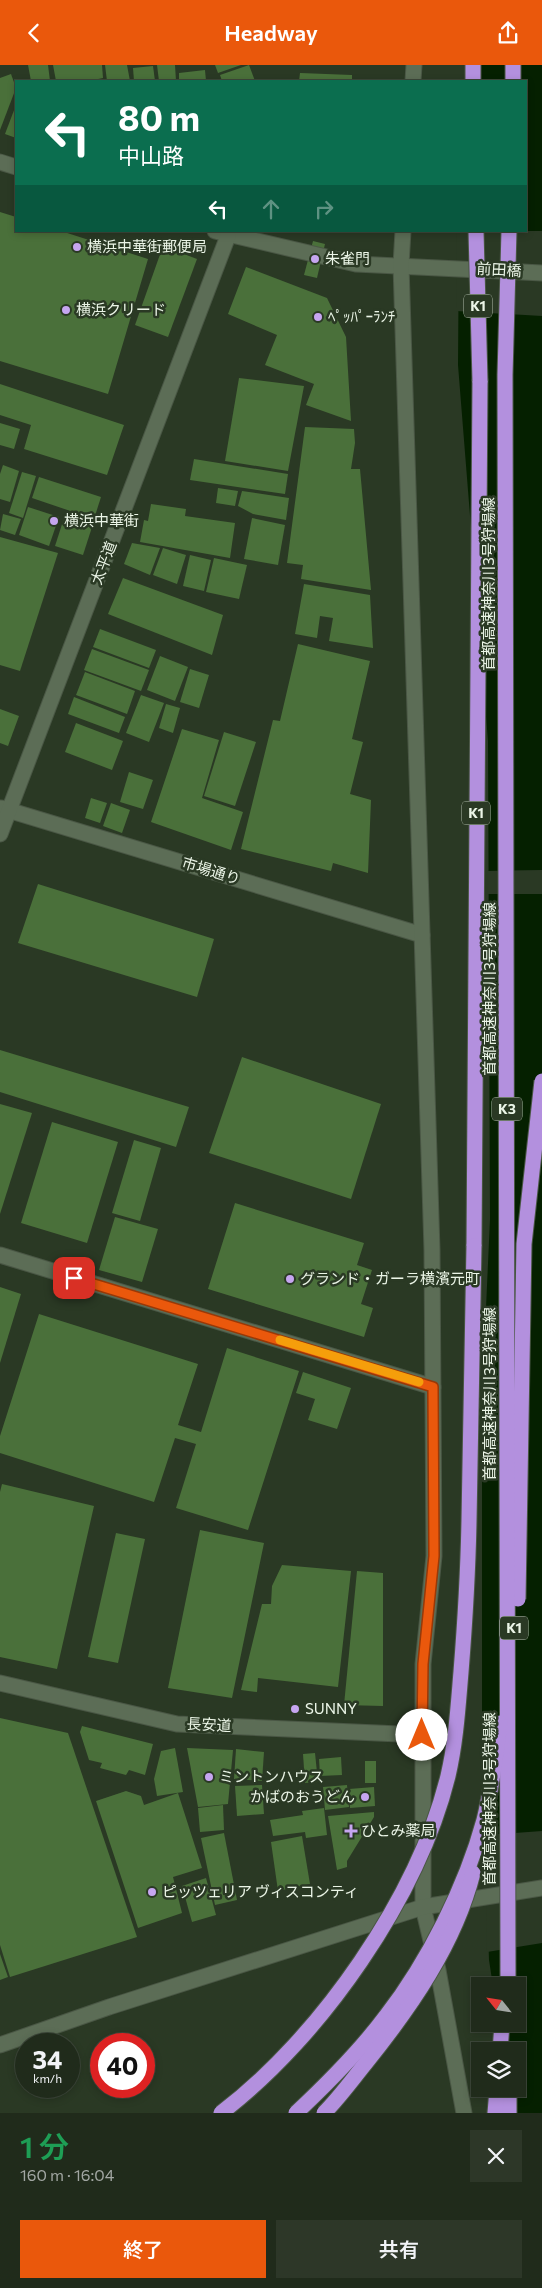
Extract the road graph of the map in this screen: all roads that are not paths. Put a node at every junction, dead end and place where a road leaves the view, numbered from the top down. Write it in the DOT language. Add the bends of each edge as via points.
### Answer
graph roads {
  1 [pos="414,65"];
  2 [pos="472,65"];
  3 [pos="513,65"];
  4 [pos="413,80"];
  5 [pos="473,80"];
  6 [pos="513,80"];
  7 [pos="0,162"];
  8 [pos="15,167"];
  9 [pos="403,232"];
  10 [pos="476,232"];
  11 [pos="509,232"];
  12 [pos="221,233"];
  13 [pos="401,265"];
  14 [pos="542,273"];
  15 [pos="5,809"];
  16 [pos="0,834"];
  17 [pos="422,935"];
  18 [pos="542,1081"];
  19 [pos="0,1255"];
  20 [pos="433,1387"];
  21 [pos="0,1683"];
  22 [pos="422,1735"];
  23 [pos="483,1822"];
  24 [pos="542,1888"];
  25 [pos="423,1907"];
  26 [pos="507,1977"];
  27 [pos="0,2045"];
  28 [pos="496,2097"];
  29 [pos="509,2097"];
  30 [pos="221,2113"];
  31 [pos="296,2113"];
  32 [pos="324,2113"];
  33 [pos="464,2113"];
  34 [pos="495,2113"];
  35 [pos="509,2113"];
  1 -- 4 [label="street"];
  2 -- 5 [label="highway"];
  3 -- 6 [label="highway"];
  7 -- 8 [label="street"];
  9 -- 13 [label="street"];
  10 -- 30 [label="highway, K1, bridge" via="480,391 474,1236 468,1593 458,1711 448,1775 424,1848 383,1925 335,1997 290,2051"];
  11 -- 26 [label="highway, 首都高速神奈川3号狩場線 / K3, bridge" via="505,375"];
  12 -- 13 [label="street, 前田橋" via="356,265"];
  12 -- 15 [label="street, 太平道"];
  13 -- 14 [label="street, 前田橋, bridge"];
  13 -- 17 [label="street"];
  15 -- 16 [label="street, 太平道"];
  15 -- 17 [label="street, 市場通り"];
  17 -- 20 [label="street"];
  18 -- 23 [label="highway, K1, bridge" via="524,1244 518,1602 492,1786"];
  19 -- 20 [label="street"];
  20 -- 22 [label="street" via="434,1556 423,1664"];
  21 -- 22 [label="street, 長安道" via="177,1724"];
  22 -- 25 [label="street"];
  23 -- 31 [label="highway, K1, bridge" via="434,1943 392,2008 324,2087"];
  23 -- 32 [label="highway, bridge" via="468,1893 445,1948 401,2020"];
  24 -- 25 [label="street"];
  25 -- 27 [label="street"];
  25 -- 33 [label="street"];
  28 -- 34 [label="highway"];
  29 -- 35 [label="highway"];
}
